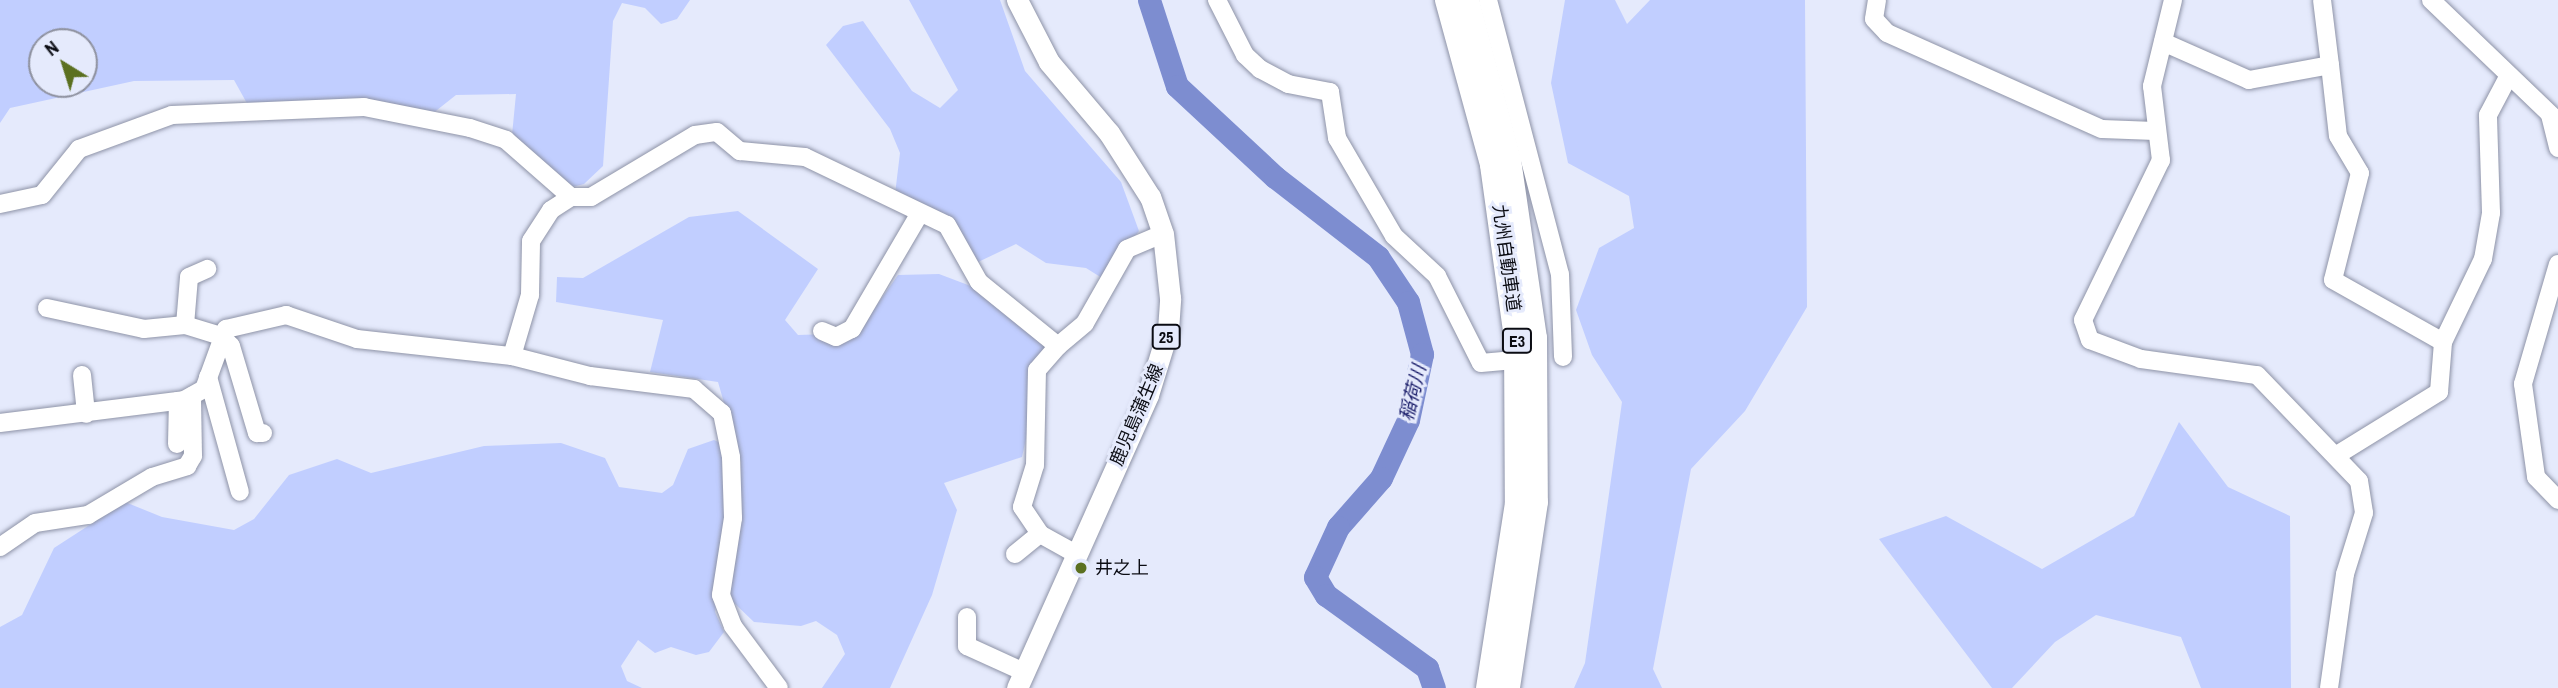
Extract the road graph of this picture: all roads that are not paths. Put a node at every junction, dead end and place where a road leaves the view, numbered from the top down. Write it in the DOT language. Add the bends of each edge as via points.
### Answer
graph roads {
  1 [pos="1017,0"];
  2 [pos="1216,0"];
  3 [pos="1447,0"];
  4 [pos="1467,0"];
  5 [pos="1488,0"];
  6 [pos="1877,0"];
  7 [pos="2174,0"];
  8 [pos="2322,0"];
  9 [pos="2431,0"];
  10 [pos="2163,42"];
  11 [pos="2330,65"];
  12 [pos="2508,77"];
  13 [pos="2554,118"];
  14 [pos="2155,131"];
  15 [pos="2558,148"];
  16 [pos="570,197"];
  17 [pos="0,204"];
  18 [pos="920,213"];
  19 [pos="1163,234"];
  20 [pos="2558,264"];
  21 [pos="207,268"];
  22 [pos="47,308"];
  23 [pos="185,325"];
  24 [pos="822,331"];
  25 [pos="221,336"];
  26 [pos="2443,341"];
  27 [pos="1058,346"];
  28 [pos="512,356"];
  29 [pos="1563,357"];
  30 [pos="1506,361"];
  31 [pos="82,375"];
  32 [pos="208,377"];
  33 [pos="185,398"];
  34 [pos="86,414"];
  35 [pos="0,424"];
  36 [pos="263,433"];
  37 [pos="177,444"];
  38 [pos="2337,455"];
  39 [pos="240,492"];
  40 [pos="2558,500"];
  41 [pos="1040,534"];
  42 [pos="0,547"];
  43 [pos="1015,554"];
  44 [pos="1076,554"];
  45 [pos="967,617"];
  46 [pos="1021,680"];
  47 [pos="779,688"];
  48 [pos="1488,688"];
  49 [pos="1508,688"];
  50 [pos="2329,688"];
  1 -- 19 [label="main road, 鹿児島蒲生線 / 25" via="1049,62 1138,175"];
  2 -- 30 [label="street" via="1245,55 1260,69 1288,84 1330,92 1337,138 1394,236 1437,276 1481,363"];
  3 -- 48 [label="highway, 九州自動車道 / E3" via="1492,165 1516,339 1517,503"];
  4 -- 49 [label="highway, 九州自動車道 / E3" via="1509,160 1535,338 1536,502"];
  5 -- 29 [label="street" via="1560,274"];
  6 -- 14 [label="street" via="1874,19 1887,33 2102,129"];
  7 -- 10 [label="street"];
  8 -- 11 [label="street"];
  9 -- 12 [label="street"];
  10 -- 11 [label="street" via="2249,80"];
  10 -- 14 [label="street" via="2152,86"];
  11 -- 26 [label="street" via="2338,136 2360,173 2333,280"];
  12 -- 13 [label="street"];
  12 -- 26 [label="street" via="2488,115 2491,213 2483,259"];
  13 -- 15 [label="street"];
  14 -- 38 [label="street" via="2161,160 2083,320 2089,339 2171,366 2257,375"];
  16 -- 17 [label="street" via="506,141 457,125 334,107 172,115 79,149 42,195"];
  16 -- 18 [label="street" via="591,197 695,135 717,132 740,151 806,157"];
  16 -- 28 [label="street" via="551,209 531,241 530,295"];
  18 -- 24 [label="street" via="852,329 835,337"];
  18 -- 27 [label="street" via="947,225 979,282"];
  19 -- 27 [label="street" via="1127,249 1085,323"];
  19 -- 44 [label="main road, 鹿児島蒲生線 / 25" via="1170,298 1161,362"];
  20 -- 40 [label="street" via="2523,384 2536,477"];
  21 -- 23 [label="street" via="189,277"];
  22 -- 23 [label="street" via="144,329"];
  23 -- 25 [label="street"];
  25 -- 28 [label="street" via="245,321 286,316 357,339"];
  25 -- 32 [label="street"];
  25 -- 36 [label="street" via="231,345 257,433"];
  26 -- 38 [label="street" via="2439,392"];
  27 -- 41 [label="street" via="1037,370 1035,465 1022,507"];
  28 -- 47 [label="street" via="590,376 687,387 722,413 733,519 721,596 733,626"];
  31 -- 34 [label="street"];
  32 -- 33 [label="street"];
  32 -- 39 [label="street"];
  33 -- 34 [label="street"];
  33 -- 37 [label="street"];
  33 -- 42 [label="street" via="193,456 187,466 152,477 88,515 35,523"];
  34 -- 35 [label="street"];
  38 -- 50 [label="street" via="2359,481 2364,513 2345,574"];
  41 -- 43 [label="street"];
  41 -- 44 [label="street"];
  44 -- 46 [label="main road, 鹿児島蒲生線 / 25"];
  45 -- 46 [label="street" via="967,646"];
}
